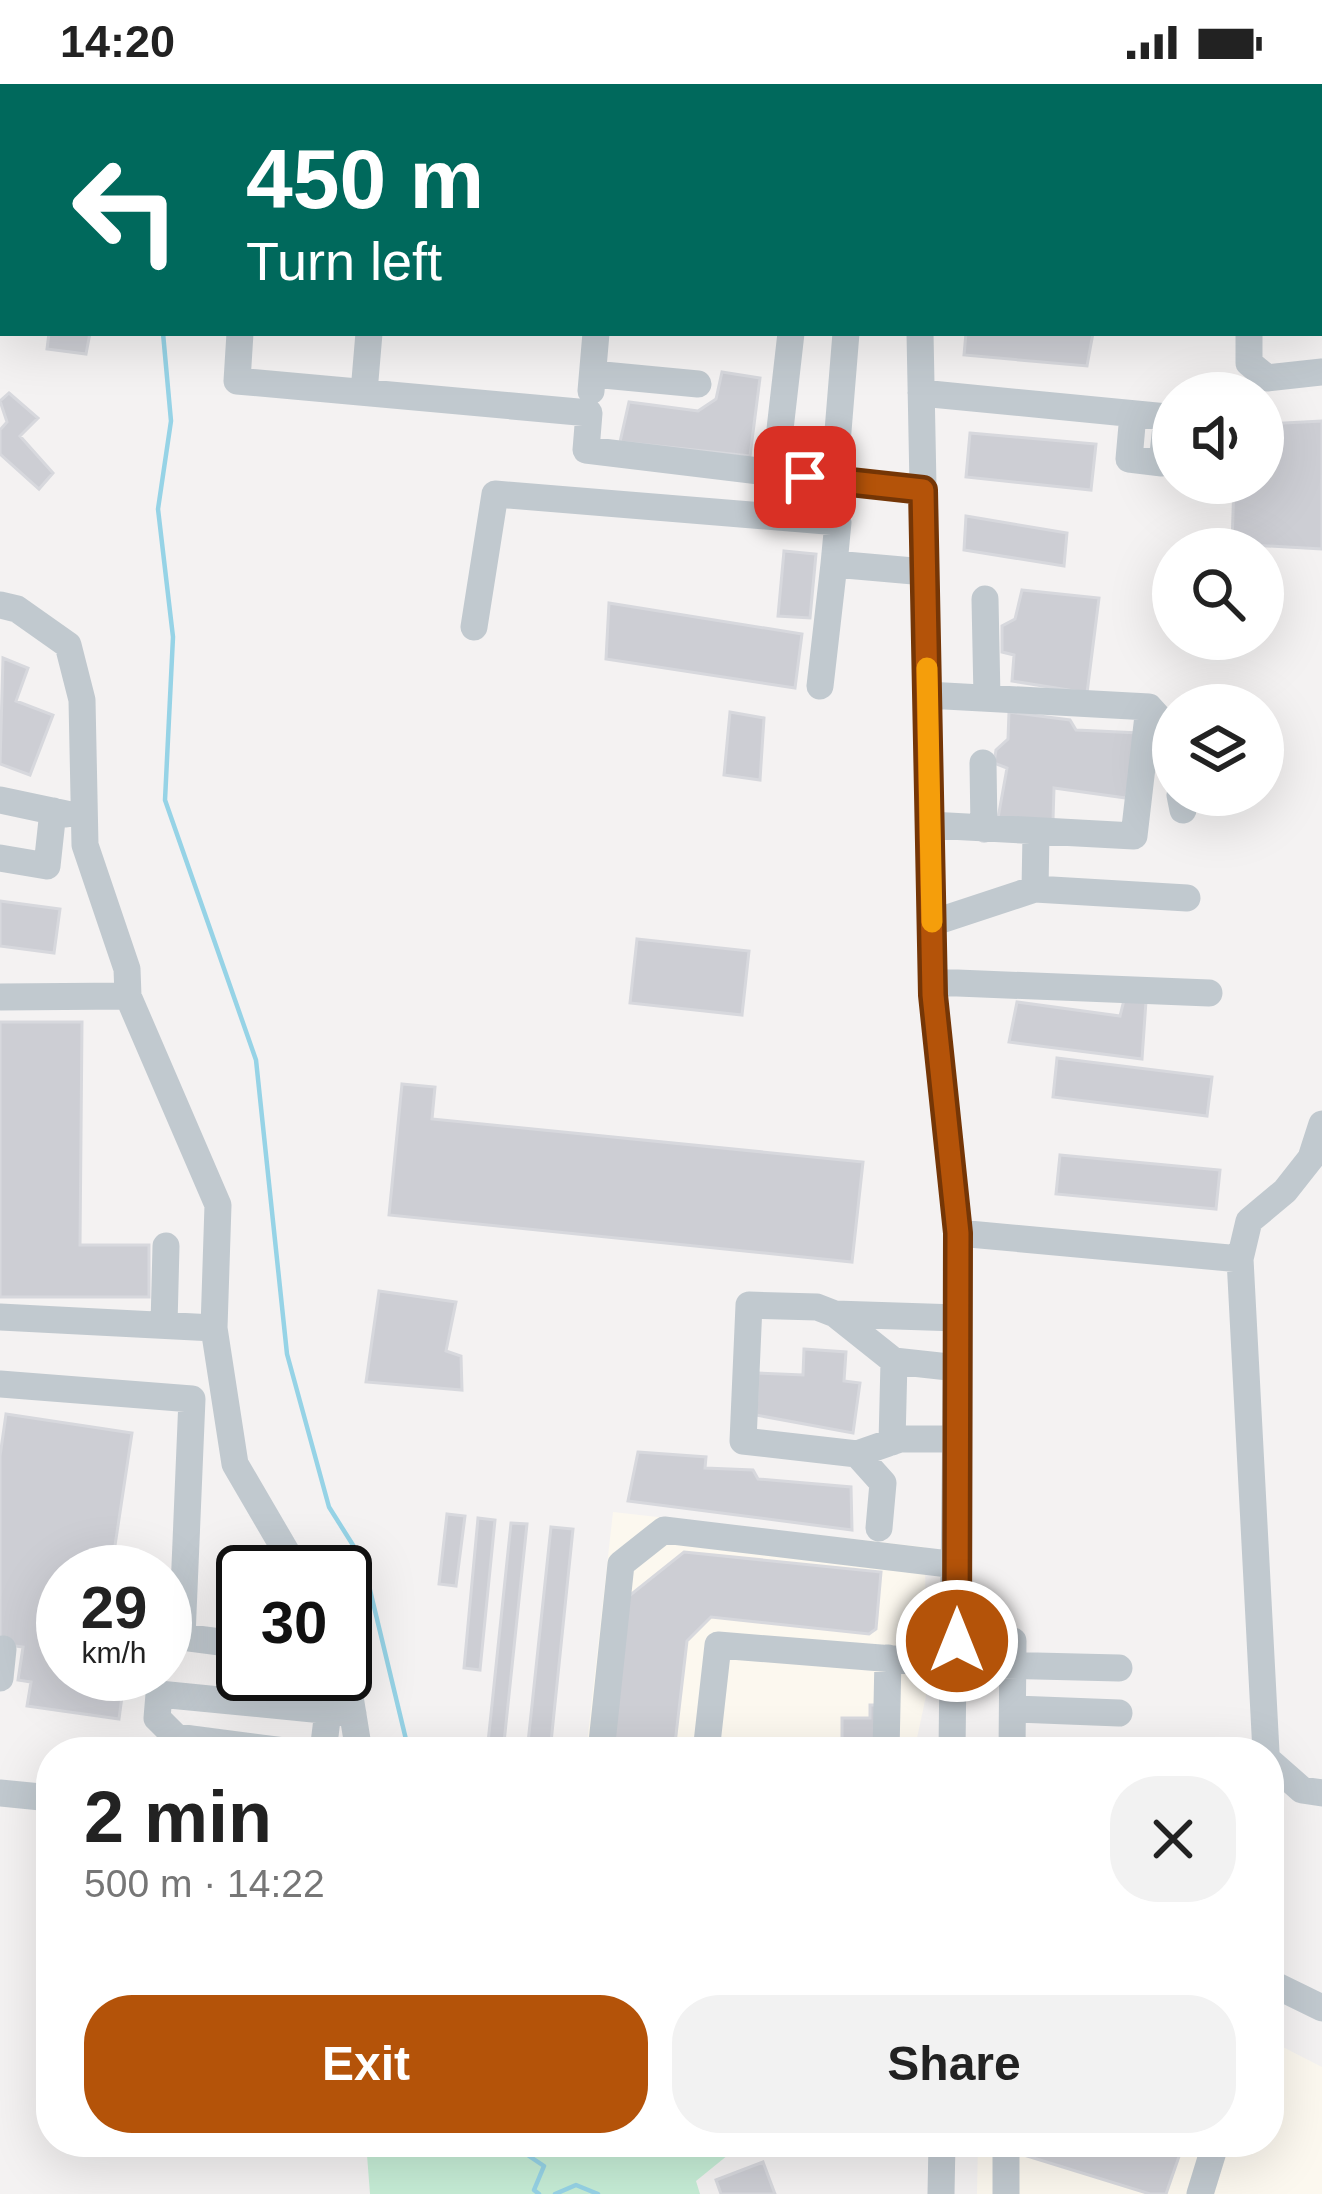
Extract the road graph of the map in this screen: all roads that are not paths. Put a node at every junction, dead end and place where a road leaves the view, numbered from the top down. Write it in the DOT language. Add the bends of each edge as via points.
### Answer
graph roads {
  1 [pos="241,336"];
  2 [pos="369,336"];
  3 [pos="596,336"];
  4 [pos="791,336"];
  5 [pos="845,336"];
  6 [pos="920,336"];
  7 [pos="1249,336"];
  8 [pos="1322,372"];
  9 [pos="592,374"];
  10 [pos="698,384"];
  11 [pos="364,392"];
  12 [pos="921,393"];
  13 [pos="590,413"];
  14 [pos="1133,414"];
  15 [pos="775,473"];
  16 [pos="834,480"];
  17 [pos="923,490"];
  18 [pos="834,563"];
  19 [pos="925,572"];
  20 [pos="985,599"];
  21 [pos="0,605"];
  22 [pos="474,627"];
  23 [pos="820,686"];
  24 [pos="927,695"];
  25 [pos="987,698"];
  26 [pos="1149,707"];
  27 [pos="1152,710"];
  28 [pos="982,763"];
  29 [pos="0,800"];
  30 [pos="53,811"];
  31 [pos="84,818"];
  32 [pos="930,825"];
  33 [pos="984,830"];
  34 [pos="1036,834"];
  35 [pos="0,858"];
  36 [pos="1035,889"];
  37 [pos="1187,898"];
  38 [pos="932,923"];
  39 [pos="933,982"];
  40 [pos="1209,993"];
  41 [pos="128,995"];
  42 [pos="0,997"];
  43 [pos="1321,1116"];
  44 [pos="958,1233"];
  45 [pos="166,1246"];
  46 [pos="1240,1259"];
  47 [pos="836,1314"];
  48 [pos="0,1317"];
  49 [pos="958,1318"];
  50 [pos="164,1325"];
  51 [pos="214,1328"];
  52 [pos="895,1361"];
  53 [pos="958,1368"];
  54 [pos="0,1384"];
  55 [pos="957,1438"];
  56 [pos="892,1442"];
  57 [pos="857,1454"];
  58 [pos="878,1528"];
  59 [pos="282,1545"];
  60 [pos="957,1565"];
  61 [pos="216,1641"];
  62 [pos="3,1648"];
  63 [pos="1013,1653"];
  64 [pos="888,1658"];
  65 [pos="956,1664"];
  66 [pos="1119,1668"];
  67 [pos="0,1678"];
  68 [pos="341,1701"];
  69 [pos="344,1701"];
  70 [pos="344,1707"];
  71 [pos="1013,1709"];
  72 [pos="1119,1713"];
  73 [pos="176,1737"];
  74 [pos="330,1737"];
  75 [pos="354,1737"];
  76 [pos="603,1737"];
  77 [pos="708,1737"];
  78 [pos="886,1737"];
  79 [pos="953,1737"];
  80 [pos="1012,1737"];
  81 [pos="1265,1737"];
  82 [pos="1284,1774"];
  83 [pos="0,1793"];
  84 [pos="1322,1793"];
  85 [pos="36,1797"];
  86 [pos="1284,1989"];
  87 [pos="1322,2008"];
  88 [pos="941,2157"];
  89 [pos="1006,2157"];
  90 [pos="1211,2157"];
  91 [pos="940,2194"];
  92 [pos="1006,2194"];
  93 [pos="1200,2194"];
  1 -- 11 [label="street" via="237,381"];
  2 -- 11 [label="street"];
  3 -- 9 [label="street"];
  4 -- 15 [label="street"];
  5 -- 16 [label="street"];
  6 -- 12 [label="street"];
  7 -- 8 [label="street" via="1250,363 1267,378"];
  9 -- 10 [label="street"];
  9 -- 13 [label="street"];
  11 -- 13 [label="street"];
  12 -- 14 [label="street"];
  12 -- 17 [label="street"];
  13 -- 15 [label="street" via="586,450"];
  15 -- 16 [label="street"];
  16 -- 17 [label="street"];
  17 -- 19 [label="street"];
  18 -- 19 [label="street"];
  18 -- 22 [label="street" via="838,522 496,494"];
  18 -- 23 [label="street"];
  19 -- 24 [label="street"];
  20 -- 25 [label="street"];
  21 -- 31 [label="street" via="68,645 82,700"];
  24 -- 25 [label="street"];
  24 -- 32 [label="street"];
  25 -- 26 [label="street"];
  26 -- 27 [label="street"];
  26 -- 34 [label="street" via="1134,836"];
  28 -- 33 [label="street"];
  29 -- 30 [label="street"];
  30 -- 31 [label="street"];
  30 -- 35 [label="street" via="47,866"];
  31 -- 41 [label="street"];
  32 -- 33 [label="street"];
  32 -- 38 [label="street"];
  33 -- 34 [label="street"];
  34 -- 36 [label="street"];
  36 -- 37 [label="street"];
  36 -- 38 [label="street"];
  38 -- 39 [label="street"];
  39 -- 40 [label="street"];
  39 -- 44 [label="street"];
  41 -- 42 [label="street"];
  41 -- 51 [label="street" via="218,1204"];
  43 -- 46 [label="street" via="1311,1159 1249,1221"];
  44 -- 46 [label="street"];
  44 -- 49 [label="street"];
  45 -- 50 [label="street"];
  46 -- 81 [label="street"];
  47 -- 49 [label="street"];
  47 -- 52 [label="street"];
  47 -- 57 [label="street" via="748,1306 743,1441"];
  48 -- 50 [label="street"];
  49 -- 53 [label="street"];
  50 -- 51 [label="street"];
  51 -- 59 [label="street" via="235,1464"];
  52 -- 53 [label="street"];
  52 -- 56 [label="street"];
  53 -- 55 [label="street"];
  54 -- 61 [label="street" via="192,1399 182,1637"];
  55 -- 56 [label="street"];
  55 -- 60 [label="street"];
  56 -- 57 [label="street"];
  57 -- 58 [label="street" via="883,1483"];
  60 -- 65 [label="street"];
  60 -- 76 [label="street" via="664,1530 621,1564"];
  62 -- 67 [label="street"];
  63 -- 65 [label="street"];
  63 -- 66 [label="street"];
  63 -- 71 [label="street"];
  64 -- 65 [label="street"];
  64 -- 77 [label="street" via="718,1645"];
  64 -- 78 [label="street"];
  65 -- 79 [label="street"];
  68 -- 70 [label="street"];
  69 -- 70 [label="street"];
  70 -- 73 [label="street" via="159,1694 157,1718"];
  70 -- 74 [label="street"];
  70 -- 75 [label="street"];
  71 -- 72 [label="street"];
  71 -- 80 [label="street"];
  82 -- 84 [label="street" via="1302,1790"];
  83 -- 85 [label="street"];
  86 -- 87 [label="street"];
  88 -- 91 [label="street"];
  89 -- 92 [label="street"];
  90 -- 93 [label="street"];
}
